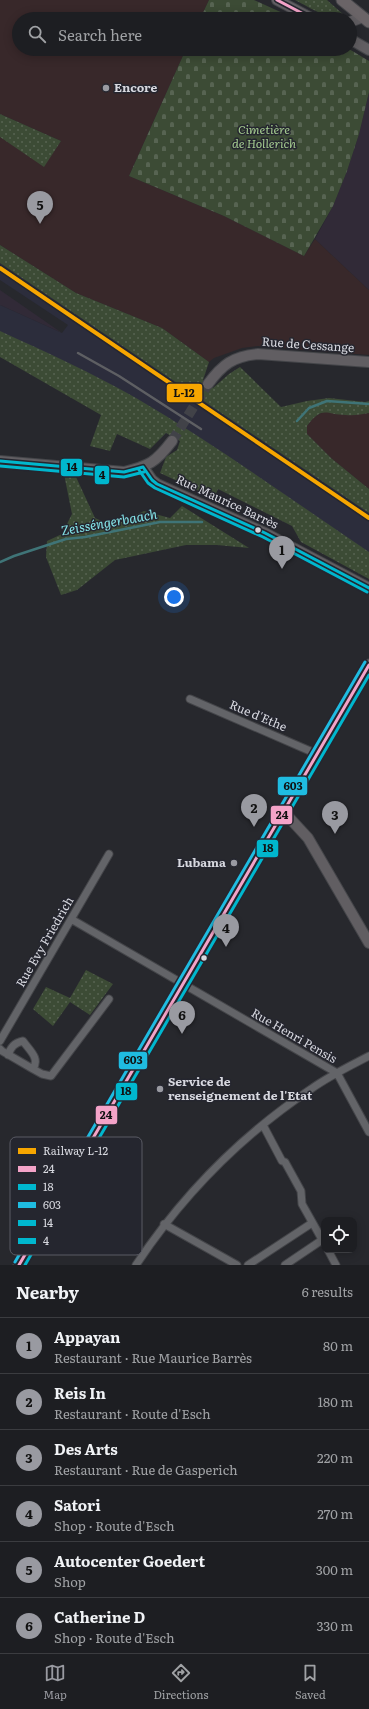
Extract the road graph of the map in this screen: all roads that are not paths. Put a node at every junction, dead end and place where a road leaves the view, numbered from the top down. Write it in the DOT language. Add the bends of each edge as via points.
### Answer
graph roads {
  1 [pos="277,0"];
  2 [pos="342,0"];
  3 [pos="300,12"];
  4 [pos="367,17"];
  5 [pos="357,20"];
  6 [pos="357,43"];
  7 [pos="369,50"];
  8 [pos="369,362"];
  9 [pos="208,384"];
  10 [pos="172,441"];
  11 [pos="0,461"];
  12 [pos="143,467"];
  13 [pos="369,588"];
  14 [pos="369,665"];
  15 [pos="190,700"];
  16 [pos="317,754"];
  17 [pos="283,811"];
  18 [pos="109,854"];
  19 [pos="71,919"];
  20 [pos="369,943"];
  21 [pos="183,984"];
  22 [pos="109,999"];
  23 [pos="0,1041"];
  24 [pos="0,1049"];
  25 [pos="8,1055"];
  26 [pos="369,1056"];
  27 [pos="32,1069"];
  28 [pos="337,1073"];
  29 [pos="263,1125"];
  30 [pos="369,1132"];
  31 [pos="94,1137"];
  32 [pos="312,1222"];
  33 [pos="164,1224"];
  34 [pos="321,1238"];
  35 [pos="321,1243"];
  36 [pos="330,1253"];
  37 [pos="25,1255"];
  38 [pos="19,1265"];
  39 [pos="136,1265"];
  40 [pos="237,1265"];
  41 [pos="248,1265"];
  42 [pos="285,1265"];
  43 [pos="336,1265"];
  1 -- 3 [label="street"];
  2 -- 4 [label="main road"];
  4 -- 5 [label="street"];
  6 -- 7 [label="street"];
  8 -- 9 [label="street, Rue de Cessange" via="246,355 225,365"];
  10 -- 12 [label="street" via="159,457"];
  11 -- 12 [label="street" via="124,472"];
  12 -- 13 [label="street, Rue Maurice Barrès" via="157,484 265,533"];
  14 -- 16 [label="main road"];
  15 -- 16 [label="street, Rue d'Ethe"];
  16 -- 17 [label="main road"];
  17 -- 20 [label="street" via="308,838"];
  17 -- 21 [label="main road"];
  18 -- 19 [label="street, Rue Evy Friedrich"];
  19 -- 21 [label="street, Rue Henri Pensis"];
  19 -- 23 [label="street, Rue Evy Friedrich"];
  21 -- 28 [label="street, Rue Henri Pensis"];
  21 -- 31 [label="main road"];
  22 -- 27 [label="street" via="51,1076"];
  24 -- 25 [label="street"];
  25 -- 27 [label="street"];
  25 -- 27 [label="street" via="16,1042 23,1041 36,1058 36,1064"];
  26 -- 28 [label="street"];
  28 -- 29 [label="street" via="312,1088"];
  28 -- 30 [label="street, Rue Henri Pensis"];
  29 -- 32 [label="street" via="301,1191 302,1204"];
  29 -- 33 [label="street" via="212,1171"];
  32 -- 34 [label="street"];
  32 -- 41 [label="street"];
  33 -- 39 [label="street"];
  33 -- 40 [label="street"];
  35 -- 42 [label="street"];
  36 -- 43 [label="street"];
  37 -- 38 [label="main road"];
}
